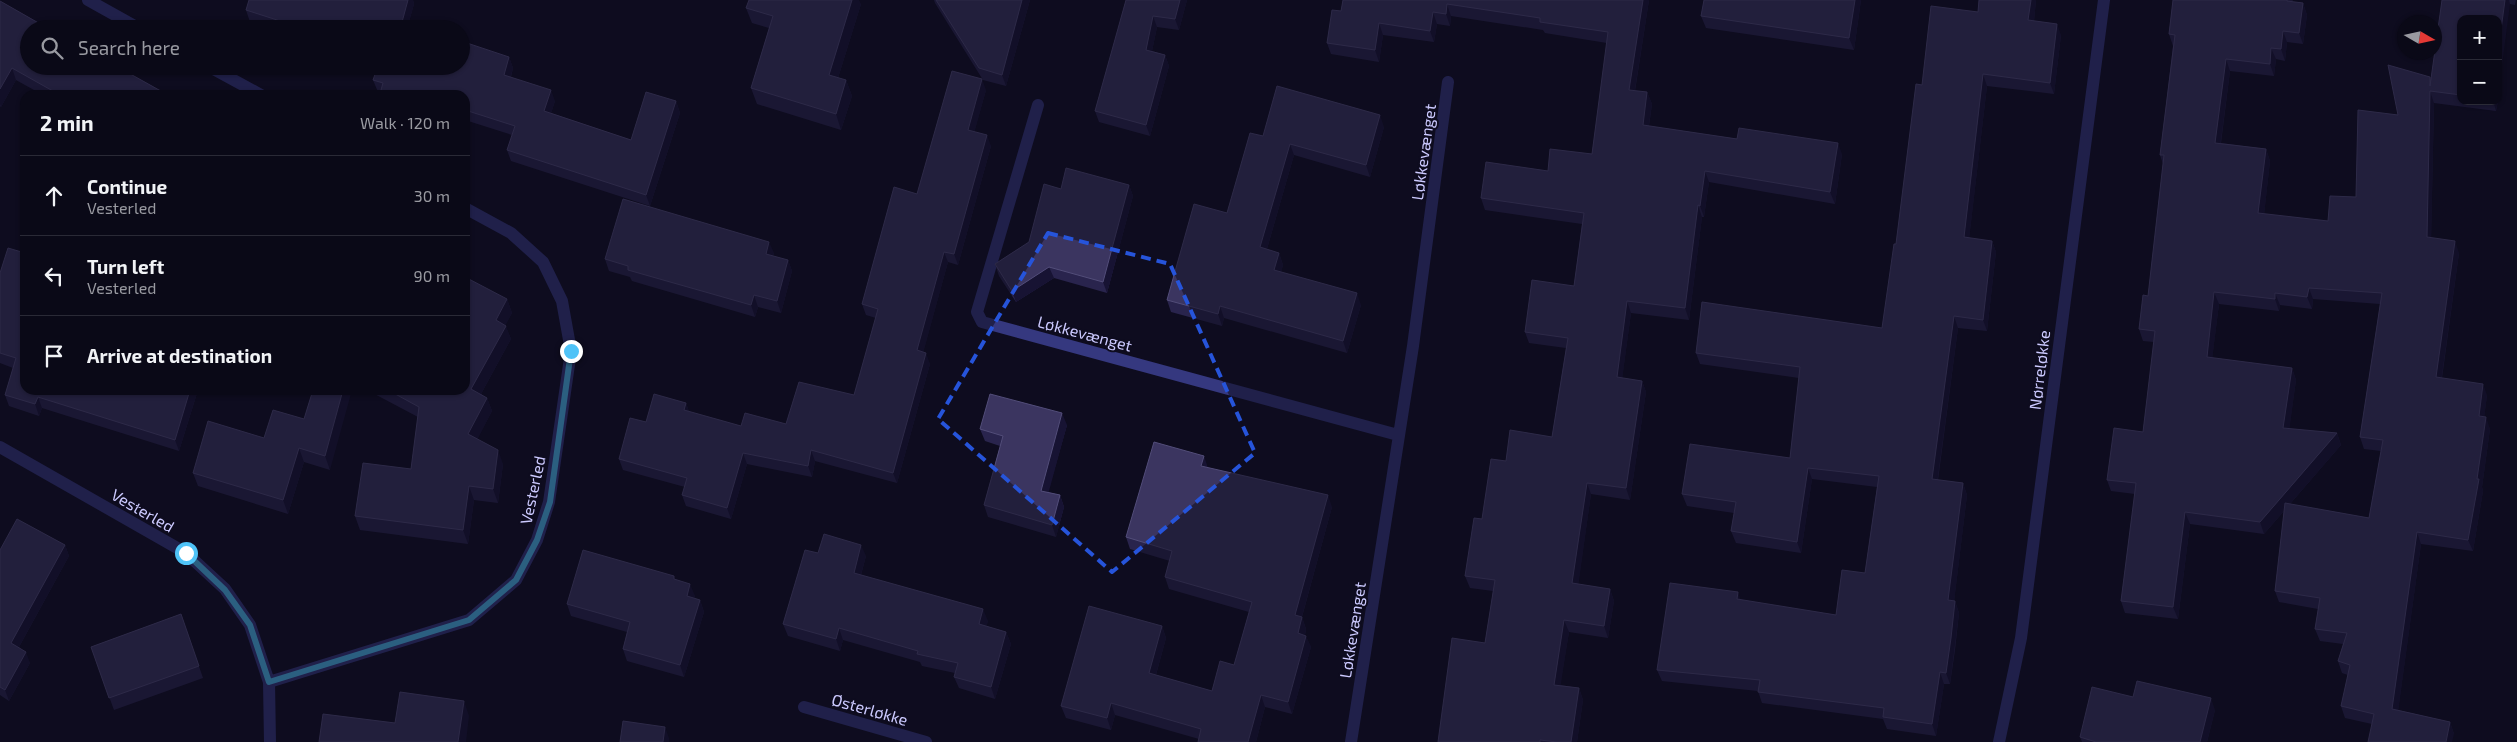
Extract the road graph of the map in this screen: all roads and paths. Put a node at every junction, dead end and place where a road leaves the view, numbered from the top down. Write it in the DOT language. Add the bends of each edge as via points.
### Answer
graph roads {
  1 [pos="88,0"];
  2 [pos="2104,0"];
  3 [pos="124,20"];
  4 [pos="224,75"];
  5 [pos="1448,82"];
  6 [pos="252,90"];
  7 [pos="1038,105"];
  8 [pos="470,211"];
  9 [pos="1398,435"];
  10 [pos="0,447"];
  11 [pos="269,682"];
  12 [pos="804,707"];
  13 [pos="270,742"];
  14 [pos="926,742"];
  15 [pos="1351,742"];
  16 [pos="1999,742"];
  1 -- 3 [label="street"];
  2 -- 16 [label="street, Nørreløkke" via="2021,638"];
  4 -- 6 [label="street"];
  5 -- 9 [label="street, Løkkevænget"];
  7 -- 9 [label="street, Løkkevænget" via="977,312 982,322"];
  8 -- 11 [label="street, Vesterled" via="511,233 543,262 562,300 571,351 550,502 537,540 516,580 469,620"];
  9 -- 15 [label="street, Løkkevænget"];
  10 -- 11 [label="street, Vesterled" via="186,553 225,590 250,625"];
  11 -- 13 [label="street, Vesterled"];
  12 -- 14 [label="street, Østerløkke"];
}
